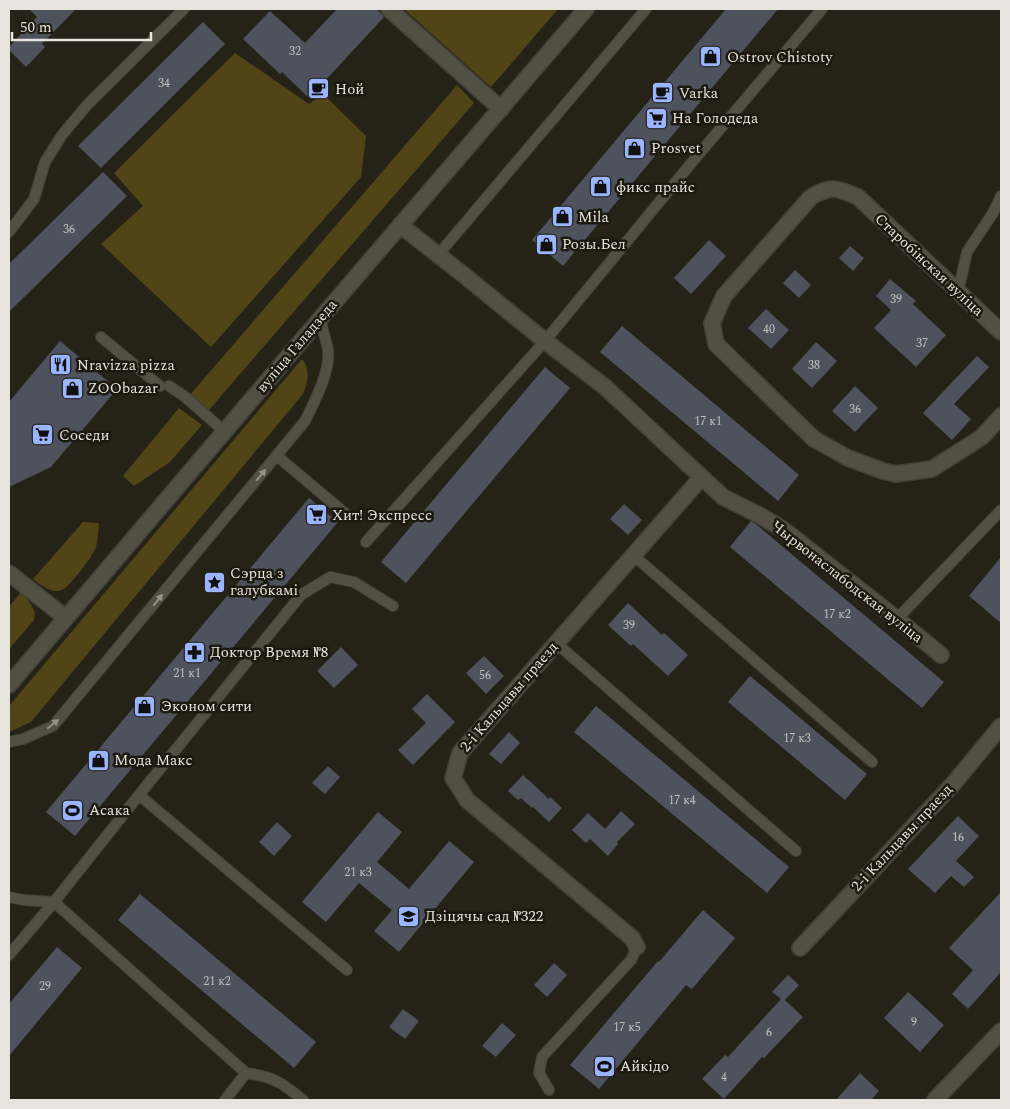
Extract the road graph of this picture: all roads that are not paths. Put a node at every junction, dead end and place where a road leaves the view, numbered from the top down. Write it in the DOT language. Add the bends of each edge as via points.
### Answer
graph roads {
  1 [pos="184,9"];
  2 [pos="389,9"];
  3 [pos="586,9"];
  4 [pos="646,9"];
  5 [pos="822,9"];
  6 [pos="501,109"];
  7 [pos="1001,196"];
  8 [pos="997,217"];
  9 [pos="400,225"];
  10 [pos="9,232"];
  11 [pos="438,255"];
  12 [pos="958,292"];
  13 [pos="320,319"];
  14 [pos="1001,332"];
  15 [pos="102,336"];
  16 [pos="545,341"];
  17 [pos="1001,416"];
  18 [pos="224,431"];
  19 [pos="277,456"];
  20 [pos="701,478"];
  21 [pos="1001,510"];
  22 [pos="346,514"];
  23 [pos="366,542"];
  24 [pos="633,556"];
  25 [pos="9,573"];
  26 [pos="393,606"];
  27 [pos="66,618"];
  28 [pos="897,619"];
  29 [pos="556,643"];
  30 [pos="941,655"];
  31 [pos="9,685"];
  32 [pos="1001,726"];
  33 [pos="9,742"];
  34 [pos="872,762"];
  35 [pos="139,795"];
  36 [pos="796,851"];
  37 [pos="9,897"];
  38 [pos="54,902"];
  39 [pos="637,947"];
  40 [pos="800,948"];
  41 [pos="9,955"];
  42 [pos="347,970"];
  43 [pos="1001,1031"];
  44 [pos="246,1073"];
  45 [pos="549,1090"];
  46 [pos="225,1100"];
  47 [pos="303,1100"];
  48 [pos="936,1100"];
  1 -- 10 [label="lane" via="88,104 62,135 45,162 34,200"];
  2 -- 6 [label="street"];
  3 -- 6 [label="street, вуліца Галадзеда"];
  4 -- 11 [label="lane"];
  5 -- 16 [label="lane"];
  6 -- 9 [label="street, вуліца Галадзеда"];
  7 -- 8 [label="lane"];
  8 -- 12 [label="lane" via="967,252"];
  9 -- 11 [label="street, Чырвонаслабодская вуліца"];
  9 -- 13 [label="street, вуліца Галадзеда"];
  11 -- 16 [label="street, Чырвонаслабодская вуліца"];
  12 -- 14 [label="street, Старобінская вуліца"];
  12 -- 17 [label="street, Старобінская вуліца" via="858,197 838,188 824,189 811,197 724,296 712,323 716,344 814,439 848,458 883,471 896,474 932,469 982,437"];
  13 -- 18 [label="street, вуліца Галадзеда"];
  13 -- 19 [label="lane" via="328,352 326,372 305,421"];
  15 -- 18 [label="lane" via="165,386 184,396"];
  16 -- 20 [label="street, Чырвонаслабодская вуліца" via="605,388"];
  16 -- 23 [label="lane"];
  18 -- 27 [label="street, вуліца Галадзеда"];
  19 -- 22 [label="lane"];
  33 -- 19 [label="lane, one-way" via="23,740 53,726"];
  20 -- 24 [label="street, 2-і Кальцавы праезд"];
  20 -- 28 [label="street, Чырвонаслабодская вуліца" via="723,497 784,530"];
  21 -- 28 [label="lane"];
  24 -- 29 [label="street, 2-і Кальцавы праезд"];
  24 -- 34 [label="lane"];
  25 -- 27 [label="street"];
  26 -- 35 [label="lane" via="354,582 330,577 301,595"];
  27 -- 31 [label="street, вуліца Галадзеда"];
  28 -- 30 [label="street, Чырвонаслабодская вуліца"];
  29 -- 36 [label="lane"];
  29 -- 39 [label="street, 2-і Кальцавы праезд" via="460,752 453,778 467,800 632,938"];
  32 -- 40 [label="street, 2-і Кальцавы праезд" via="954,782"];
  35 -- 38 [label="lane"];
  35 -- 42 [label="lane"];
  37 -- 38 [label="lane"];
  38 -- 41 [label="lane"];
  38 -- 44 [label="lane"];
  39 -- 45 [label="lane" via="631,960 542,1057 539,1073"];
  43 -- 48 [label="street"];
  44 -- 46 [label="lane"];
  44 -- 47 [label="lane" via="264,1075 283,1083"];
}
